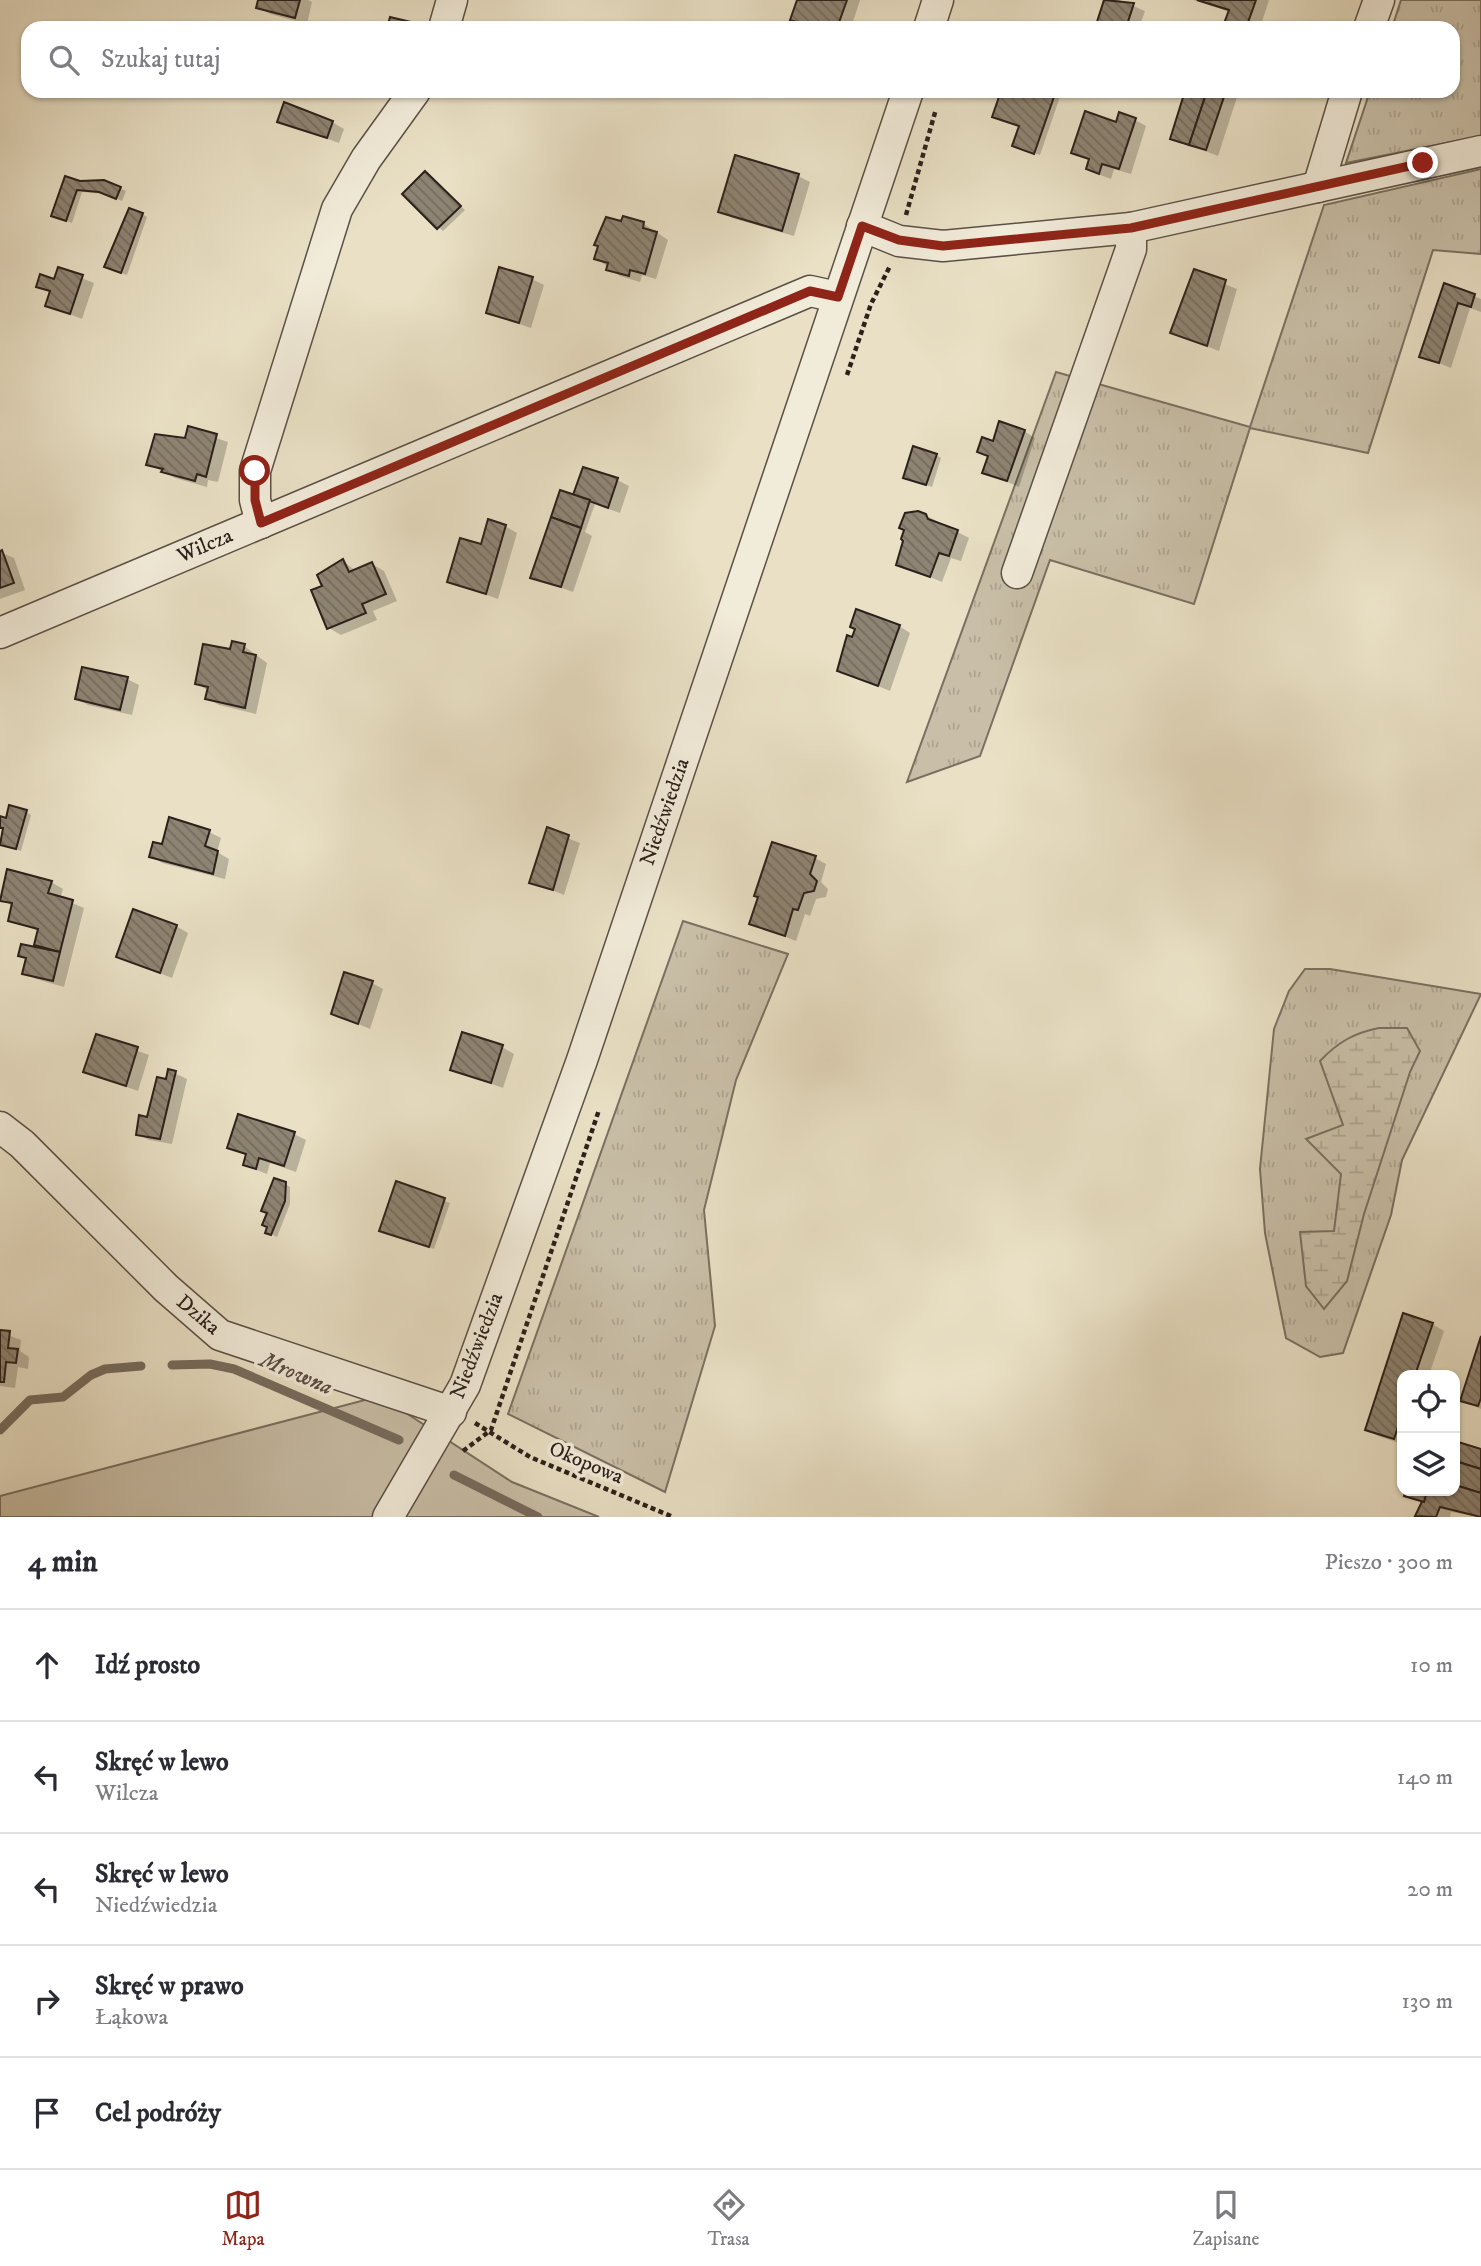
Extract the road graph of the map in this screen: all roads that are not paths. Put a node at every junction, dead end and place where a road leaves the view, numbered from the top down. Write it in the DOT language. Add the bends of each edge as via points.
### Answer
graph roads {
  1 [pos="452,0"];
  2 [pos="939,0"];
  3 [pos="1379,0"];
  4 [pos="446,21"];
  5 [pos="932,21"];
  6 [pos="1372,21"];
  7 [pos="410,98"];
  8 [pos="906,98"];
  9 [pos="1345,98"];
  10 [pos="1481,151"];
  11 [pos="1318,187"];
  12 [pos="862,226"];
  13 [pos="1131,228"];
  14 [pos="838,297"];
  15 [pos="261,523"];
  16 [pos="1017,573"];
  17 [pos="0,633"];
  18 [pos="0,1127"];
  19 [pos="451,1412"];
  20 [pos="393,1508"];
  1 -- 4 [label="street"];
  2 -- 5 [label="street"];
  3 -- 6 [label="street"];
  7 -- 15 [label="street" via="337,209 255,471"];
  8 -- 12 [label="street, Niedźwiedzia"];
  9 -- 11 [label="street"];
  10 -- 11 [label="street"];
  11 -- 13 [label="street"];
  12 -- 13 [label="street" via="899,240 943,246"];
  12 -- 14 [label="street, Niedźwiedzia"];
  13 -- 16 [label="street" via="1131,249"];
  14 -- 15 [label="street, Wilcza" via="810,291"];
  14 -- 19 [label="street, Niedźwiedzia" via="586,1047 465,1385"];
  15 -- 17 [label="street, Wilcza"];
  18 -- 19 [label="street, Dzika" via="220,1335"];
  19 -- 20 [label="street, Niedźwiedzia"];
}
